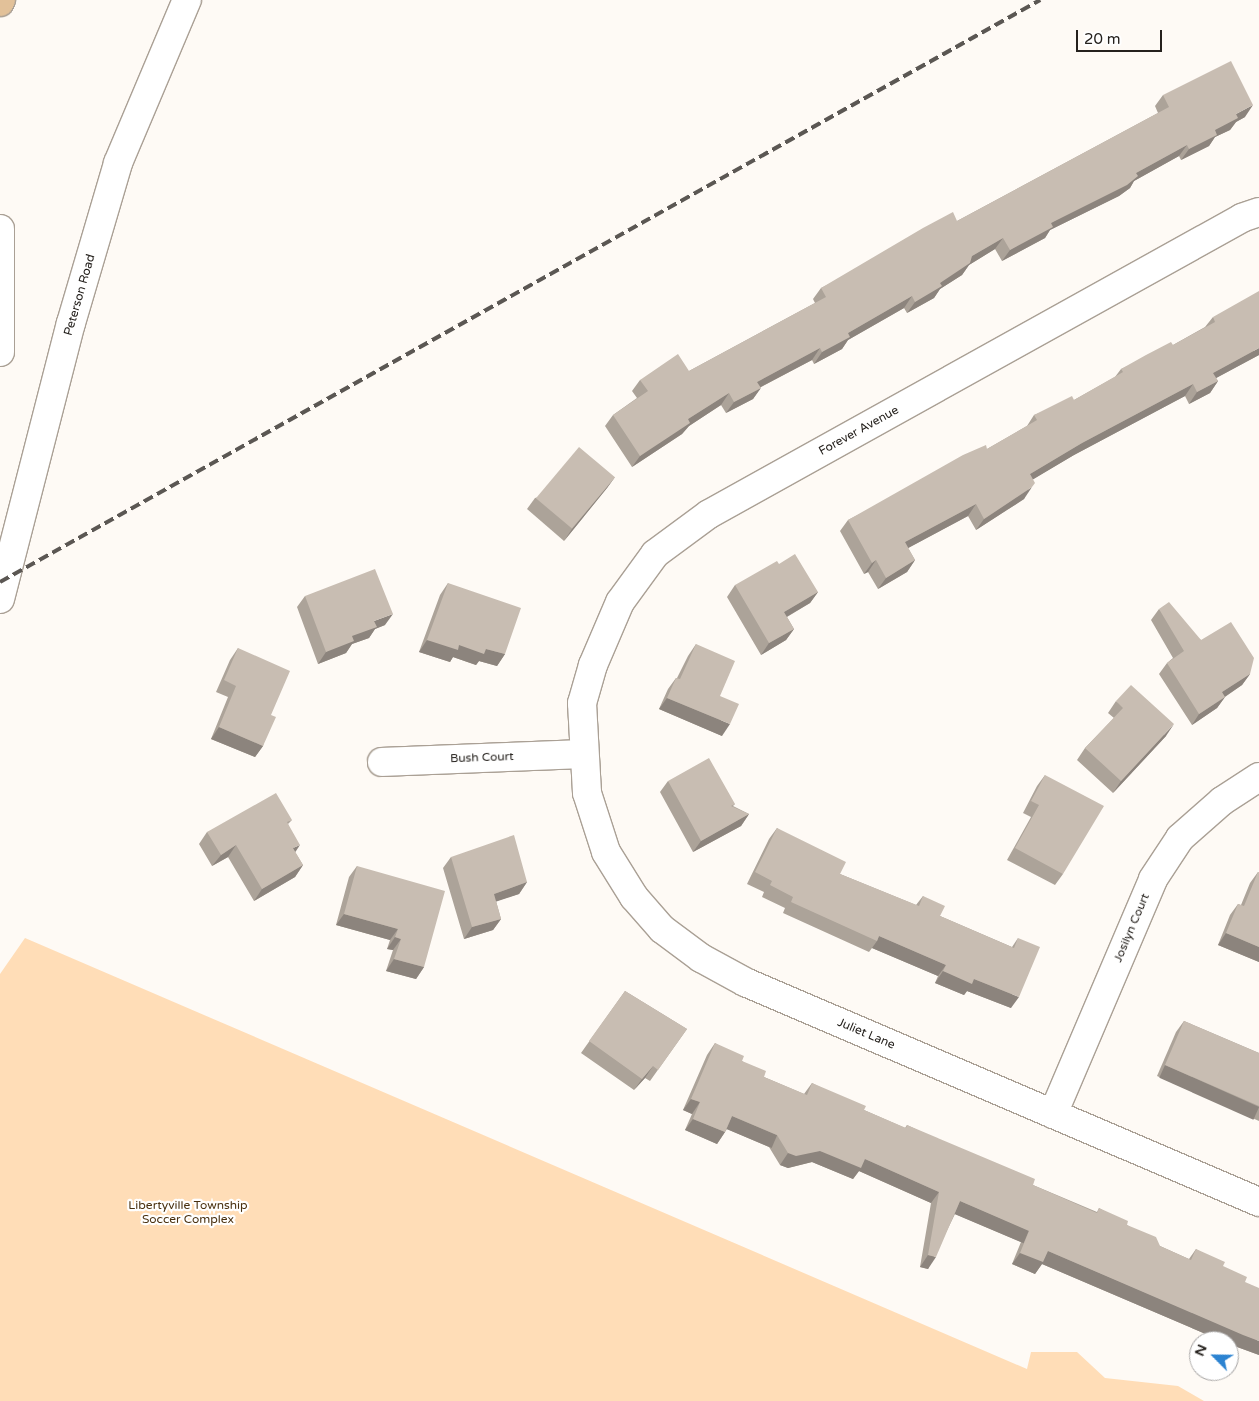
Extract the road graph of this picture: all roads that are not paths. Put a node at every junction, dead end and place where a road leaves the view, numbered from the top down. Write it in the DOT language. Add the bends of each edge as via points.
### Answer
graph roads {
  1 [pos="187,0"];
  2 [pos="1259,212"];
  3 [pos="0,229"];
  4 [pos="0,352"];
  5 [pos="0,599"];
  6 [pos="582,754"];
  7 [pos="382,762"];
  8 [pos="1259,777"];
  9 [pos="1053,1114"];
  10 [pos="1259,1202"];
  1 -- 5 [label="street, Peterson Road" via="118,163 71,323"];
  2 -- 6 [label="street, Forever Avenue" via="1242,218 709,514 656,554 620,602 593,665 582,704"];
  3 -- 4 [label="street"];
  6 -- 7 [label="street, Bush Court"];
  6 -- 9 [label="street, Juliet Lane" via="587,793 606,852 634,897 662,929 701,958 745,982"];
  8 -- 9 [label="street, Josilyn Court" via="1222,801 1180,838 1153,879"];
  9 -- 10 [label="street, Juliet Lane"];
}
